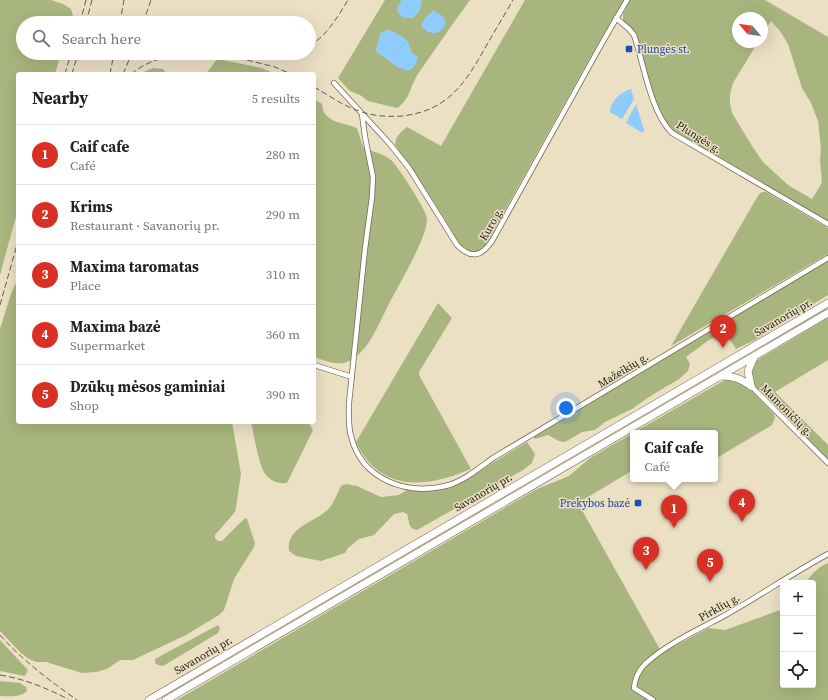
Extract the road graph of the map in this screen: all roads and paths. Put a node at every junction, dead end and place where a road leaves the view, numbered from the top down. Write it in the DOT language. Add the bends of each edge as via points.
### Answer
graph roads {
  1 [pos="627,0"];
  2 [pos="616,18"];
  3 [pos="334,84"];
  4 [pos="362,114"];
  5 [pos="828,224"];
  6 [pos="828,258"];
  7 [pos="828,298"];
  8 [pos="828,303"];
  9 [pos="828,313"];
  10 [pos="798,320"];
  11 [pos="756,355"];
  12 [pos="316,366"];
  13 [pos="721,376"];
  14 [pos="352,377"];
  15 [pos="751,386"];
  16 [pos="828,463"];
  17 [pos="828,554"];
  18 [pos="149,700"];
  19 [pos="166,700"];
  20 [pos="653,700"];
  1 -- 2 [label="street, Kuro g."];
  2 -- 4 [label="street, Kuro g." via="492,241 482,253 470,254 457,245 409,168"];
  2 -- 5 [label="street, Plungės g." via="634,35 657,112 672,132"];
  3 -- 4 [label="street, Kuro g."];
  4 -- 14 [label="street, Mažeikių g." via="373,177"];
  6 -- 14 [label="street, Mažeikių g." via="493,458 465,478 449,485 402,487 376,475 359,456 355,447 350,426 349,403"];
  7 -- 10 [label="highway"];
  8 -- 10 [label="highway, Savanorių pr."];
  9 -- 11 [label="highway, Savanorių pr."];
  10 -- 18 [label="highway, Savanorių pr."];
  11 -- 13 [label="highway, Savanorių pr."];
  11 -- 15 [label="highway" via="748,372"];
  12 -- 14 [label="street"];
  13 -- 15 [label="highway" via="734,376"];
  13 -- 19 [label="highway, Savanorių pr."];
  15 -- 16 [label="street, Mamoničių g."];
  17 -- 20 [label="street, Pirklių g." via="668,646 652,658 638,672 634,688"];
}
